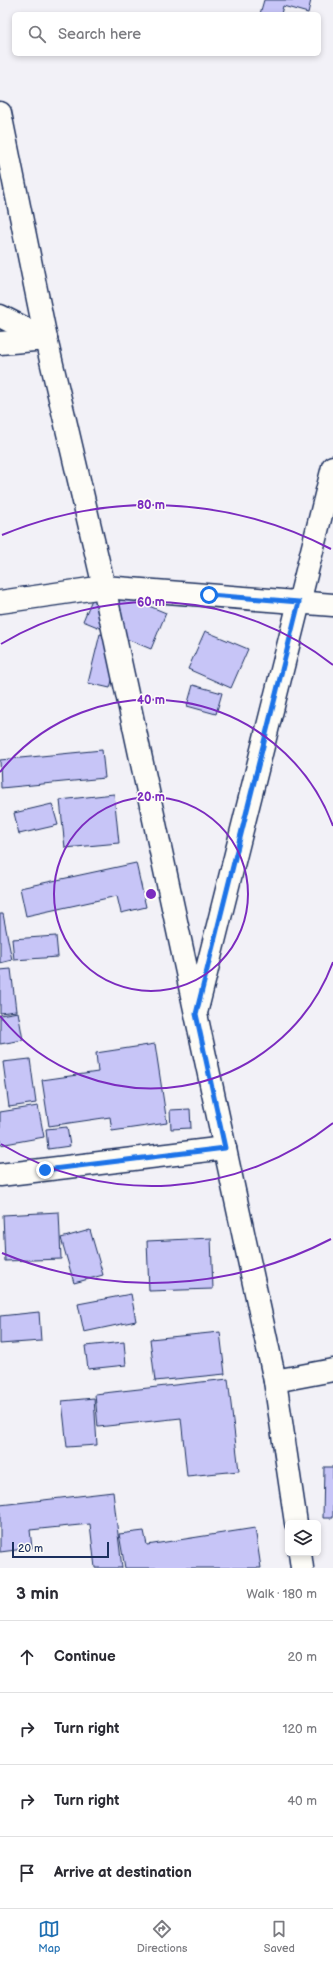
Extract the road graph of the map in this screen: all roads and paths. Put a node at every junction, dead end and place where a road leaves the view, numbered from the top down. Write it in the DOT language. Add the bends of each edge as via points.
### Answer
graph roads {
  1 [pos="0,113"];
  2 [pos="0,316"];
  3 [pos="46,339"];
  4 [pos="0,343"];
  5 [pos="333,467"];
  6 [pos="104,586"];
  7 [pos="0,602"];
  8 [pos="299,602"];
  9 [pos="333,605"];
  10 [pos="196,1014"];
  11 [pos="225,1148"];
  12 [pos="0,1175"];
  13 [pos="333,1370"];
  14 [pos="275,1381"];
  15 [pos="296,1520"];
  16 [pos="300,1556"];
  17 [pos="302,1568"];
  1 -- 3 [label="street"];
  2 -- 3 [label="street"];
  3 -- 4 [label="street"];
  3 -- 6 [label="street"];
  5 -- 8 [label="street"];
  6 -- 7 [label="street"];
  6 -- 8 [label="street"];
  6 -- 10 [label="street"];
  8 -- 9 [label="street"];
  8 -- 10 [label="street"];
  10 -- 11 [label="street"];
  11 -- 12 [label="street"];
  11 -- 14 [label="street"];
  13 -- 14 [label="street"];
  14 -- 15 [label="street"];
  16 -- 17 [label="street"];
}
